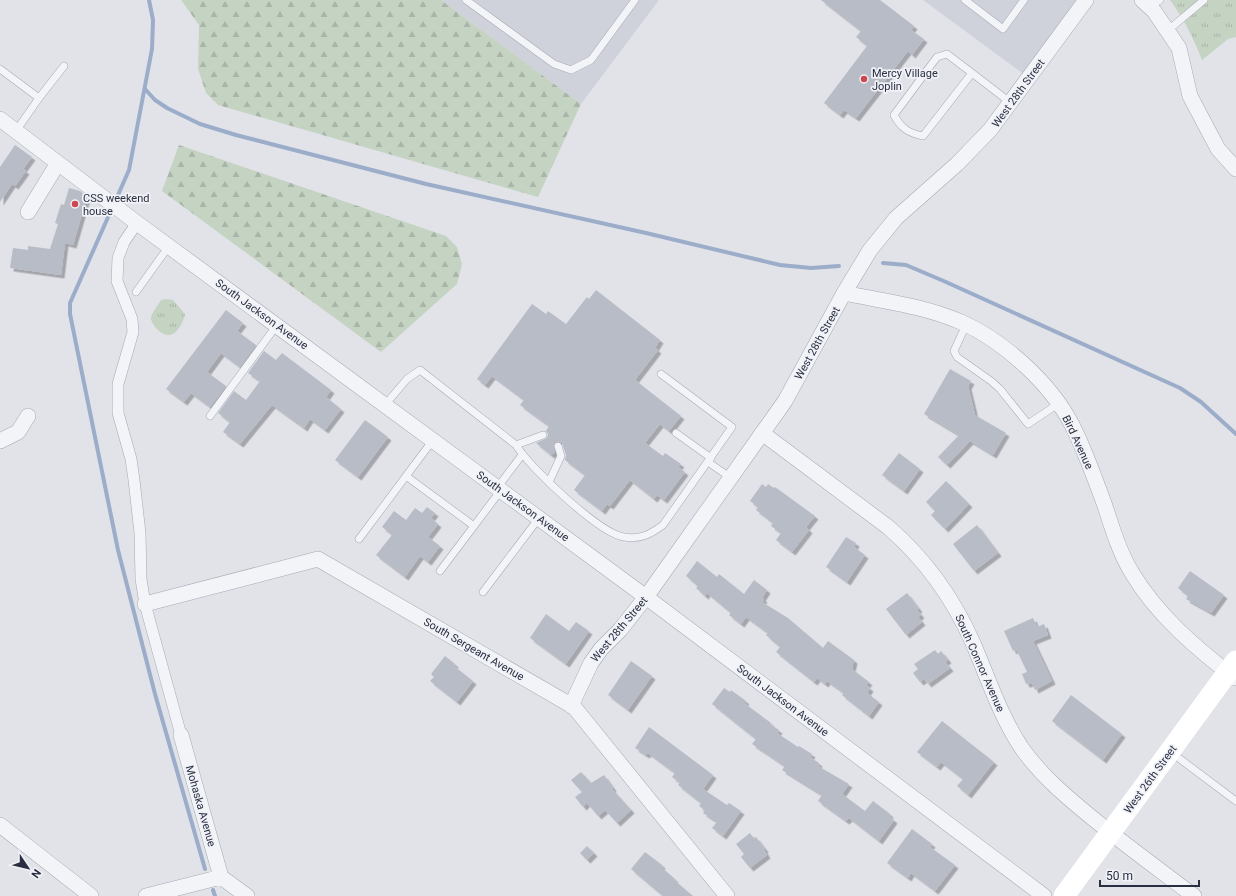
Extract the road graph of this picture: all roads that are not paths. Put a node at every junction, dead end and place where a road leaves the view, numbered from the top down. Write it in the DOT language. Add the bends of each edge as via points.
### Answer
graph roads {
  1 [pos="466,0"];
  2 [pos="635,0"];
  3 [pos="965,0"];
  4 [pos="1024,0"];
  5 [pos="1086,0"];
  6 [pos="1204,0"];
  7 [pos="1150,2"];
  8 [pos="1167,31"];
  9 [pos="64,66"];
  10 [pos="0,69"];
  11 [pos="972,73"];
  12 [pos="40,98"];
  13 [pos="1012,103"];
  14 [pos="0,119"];
  15 [pos="16,131"];
  16 [pos="58,163"];
  17 [pos="1236,169"];
  18 [pos="28,212"];
  19 [pos="137,223"];
  20 [pos="169,246"];
  21 [pos="136,292"];
  22 [pos="844,293"];
  23 [pos="277,325"];
  24 [pos="966,325"];
  25 [pos="662,374"];
  26 [pos="1058,404"];
  27 [pos="385,405"];
  28 [pos="28,416"];
  29 [pos="210,416"];
  30 [pos="676,433"];
  31 [pos="762,433"];
  32 [pos="543,435"];
  33 [pos="433,440"];
  34 [pos="0,441"];
  35 [pos="516,445"];
  36 [pos="558,446"];
  37 [pos="522,455"];
  38 [pos="709,460"];
  39 [pos="406,476"];
  40 [pos="731,478"];
  41 [pos="549,482"];
  42 [pos="499,489"];
  43 [pos="539,518"];
  44 [pos="474,526"];
  45 [pos="359,539"];
  46 [pos="440,572"];
  47 [pos="483,592"];
  48 [pos="646,597"];
  49 [pos="145,604"];
  50 [pos="1233,670"];
  51 [pos="571,706"];
  52 [pos="181,735"];
  53 [pos="1170,752"];
  54 [pos="1236,801"];
  55 [pos="0,825"];
  56 [pos="1110,832"];
  57 [pos="221,877"];
  58 [pos="91,896"];
  59 [pos="146,896"];
  60 [pos="247,896"];
  61 [pos="727,896"];
  62 [pos="1044,896"];
  63 [pos="1064,896"];
  64 [pos="1194,896"];
  1 -- 2 [label="lane" via="554,64 571,70 591,60"];
  3 -- 4 [label="lane" via="1003,29"];
  5 -- 13 [label="street, West 28th Street"];
  6 -- 8 [label="lane"];
  7 -- 8 [label="street"];
  8 -- 17 [label="street" via="1179,48 1190,96 1218,149"];
  9 -- 12 [label="lane"];
  10 -- 12 [label="lane"];
  11 -- 11 [label="lane" via="947,54 937,57 894,115 900,125 910,134 923,136"];
  11 -- 13 [label="lane"];
  12 -- 15 [label="lane"];
  13 -- 22 [label="street, West 28th Street" via="957,164 896,218 870,250"];
  14 -- 15 [label="street, South Jackson Avenue"];
  15 -- 16 [label="street, South Jackson Avenue"];
  16 -- 18 [label="street"];
  16 -- 19 [label="street, South Jackson Avenue"];
  19 -- 20 [label="street, South Jackson Avenue"];
  19 -- 49 [label="street" via="124,242 118,258 117,281 132,319 133,332 118,384 117,400 133,473"];
  20 -- 21 [label="lane"];
  20 -- 23 [label="street, South Jackson Avenue"];
  22 -- 24 [label="street, Bird Avenue" via="908,306"];
  22 -- 31 [label="street, West 28th Street" via="785,401"];
  23 -- 27 [label="street, South Jackson Avenue"];
  23 -- 29 [label="lane"];
  24 -- 26 [label="street, Bird Avenue" via="992,340 1021,362"];
  24 -- 26 [label="lane" via="954,350 957,357 991,381 1028,424"];
  25 -- 38 [label="lane" via="732,427"];
  26 -- 50 [label="street, Bird Avenue" via="1072,424 1083,447 1124,558 1139,584 1162,614 1177,628"];
  27 -- 33 [label="street, South Jackson Avenue"];
  27 -- 35 [label="lane" via="406,379 420,370"];
  28 -- 34 [label="street" via="18,432"];
  30 -- 38 [label="lane"];
  31 -- 40 [label="street, West 28th Street"];
  31 -- 56 [label="street, South Connor Avenue" via="888,527 920,557 960,615 1005,719 1022,748 1059,790"];
  32 -- 35 [label="lane"];
  33 -- 39 [label="lane"];
  33 -- 42 [label="street, South Jackson Avenue"];
  35 -- 37 [label="lane"];
  36 -- 41 [label="lane" via="561,456"];
  37 -- 41 [label="lane"];
  37 -- 42 [label="lane"];
  38 -- 40 [label="lane"];
  38 -- 41 [label="lane" via="664,525 653,533 638,538 622,537 610,532"];
  39 -- 44 [label="lane"];
  39 -- 45 [label="lane"];
  40 -- 48 [label="street, West 28th Street"];
  42 -- 43 [label="street, South Jackson Avenue"];
  42 -- 44 [label="lane"];
  43 -- 47 [label="lane"];
  43 -- 48 [label="street, South Jackson Avenue"];
  44 -- 46 [label="lane"];
  48 -- 51 [label="street, West 28th Street" via="591,663"];
  48 -- 62 [label="street, South Jackson Avenue"];
  49 -- 51 [label="street, South Sergeant Avenue" via="318,559"];
  49 -- 52 [label="street"];
  50 -- 53 [label="main road, West 26th Street"];
  51 -- 61 [label="street, South Sergeant Avenue"];
  52 -- 57 [label="street, Mohaska Avenue"];
  53 -- 54 [label="lane"];
  53 -- 56 [label="main road, West 26th Street"];
  55 -- 58 [label="street"];
  56 -- 63 [label="main road, West 26th Street"];
  56 -- 64 [label="street, South Connor Avenue"];
  57 -- 59 [label="street"];
  57 -- 60 [label="street"];
}
